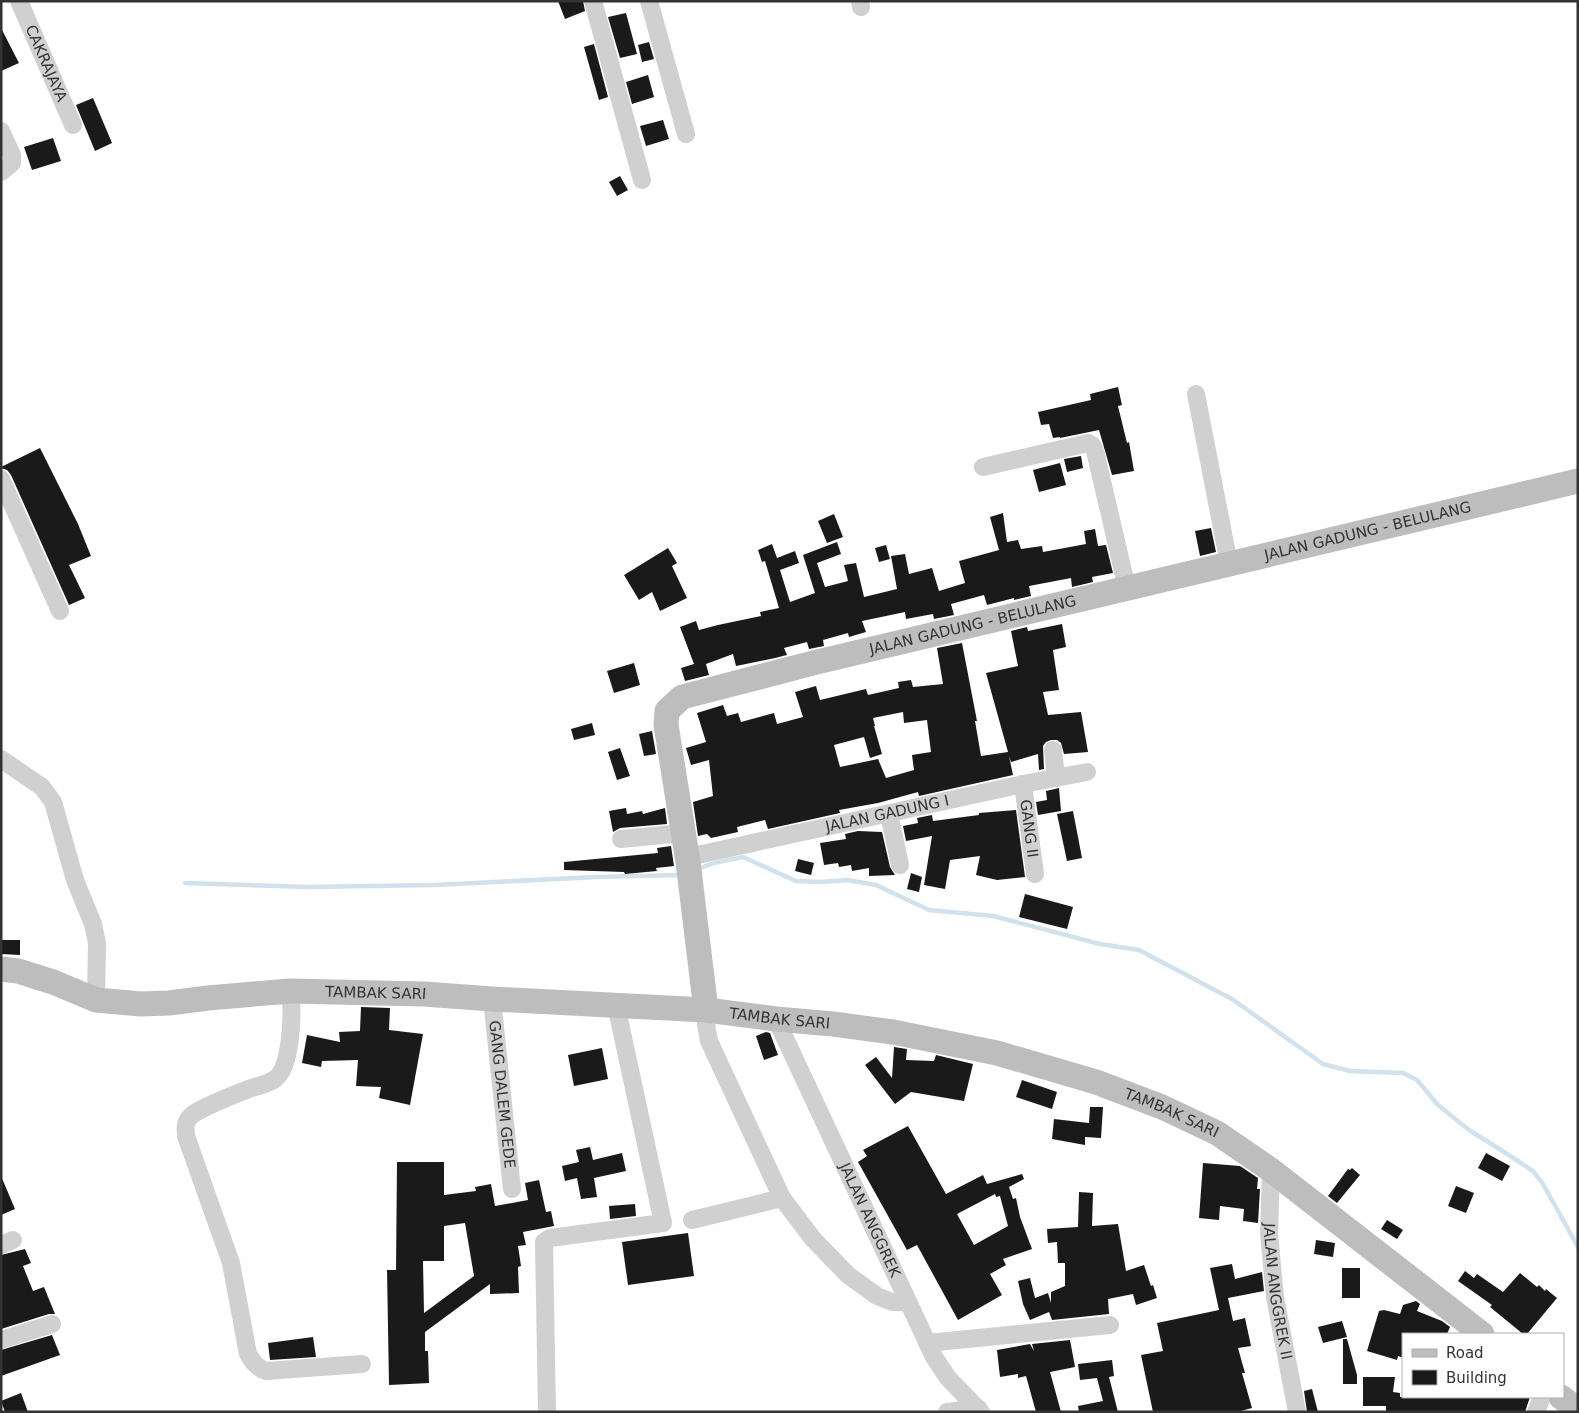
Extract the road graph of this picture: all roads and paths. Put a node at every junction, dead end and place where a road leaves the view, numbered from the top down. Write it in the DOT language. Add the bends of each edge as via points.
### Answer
graph roads {
  1 [pos="19,1"];
  2 [pos="593,1"];
  3 [pos="649,1"];
  4 [pos="73,125"];
  5 [pos="1,132"];
  6 [pos="686,134"];
  7 [pos="1,172"];
  8 [pos="642,180"];
  9 [pos="1196,394"];
  10 [pos="983,467"];
  11 [pos="1,479"];
  12 [pos="1578,481"];
  13 [pos="1229,564"];
  14 [pos="1127,588"];
  15 [pos="60,611"];
  16 [pos="1053,750"];
  17 [pos="1,759"];
  18 [pos="1087,772"];
  19 [pos="1056,778"];
  20 [pos="1023,784"];
  21 [pos="889,814"];
  22 [pos="683,833"];
  23 [pos="621,840"];
  24 [pos="900,865"];
  25 [pos="689,867"];
  26 [pos="1035,874"];
  27 [pos="1,969"];
  28 [pos="290,990"];
  29 [pos="492,999"];
  30 [pos="96,1000"];
  31 [pos="616,1005"];
  32 [pos="706,1010"];
  33 [pos="776,1019"];
  34 [pos="1271,1170"];
  35 [pos="512,1189"];
  36 [pos="782,1198"];
  37 [pos="692,1220"];
  38 [pos="908,1302"];
  39 [pos="52,1324"];
  40 [pos="1110,1324"];
  41 [pos="1481,1333"];
  42 [pos="1,1340"];
  43 [pos="927,1343"];
  44 [pos="362,1364"];
  45 [pos="1542,1398"];
  46 [pos="1562,1398"];
  47 [pos="979,1410"];
  48 [pos="1578,1410"];
  49 [pos="547,1412"];
  50 [pos="947,1412"];
  51 [pos="1297,1412"];
  52 [pos="1536,1412"];
  1 -- 4 [label="street, CAKRAJAYA"];
  2 -- 8 [label="street"];
  3 -- 6 [label="street"];
  5 -- 7 [label="street" via="12,155 12,163"];
  9 -- 13 [label="street"];
  10 -- 14 [label="street" via="1088,443 1092,446"];
  11 -- 15 [label="street"];
  12 -- 13 [label="street, JALAN GADUNG - BELULANG"];
  13 -- 14 [label="street, JALAN GADUNG - BELULANG"];
  14 -- 22 [label="street, JALAN GADUNG - BELULANG" via="682,697 667,711 666,725"];
  16 -- 19 [label="street"];
  17 -- 30 [label="street" via="42,787 52,802 75,880 93,924 97,943"];
  18 -- 19 [label="street, JALAN GADUNG I"];
  19 -- 20 [label="street, JALAN GADUNG I"];
  20 -- 21 [label="street, JALAN GADUNG I"];
  20 -- 26 [label="street, GANG II"];
  21 -- 24 [label="street"];
  21 -- 25 [label="street, JALAN GADUNG I"];
  22 -- 23 [label="street"];
  22 -- 25 [label="street, JALAN GADUNG - BELULANG"];
  25 -- 32 [label="street, JALAN GADUNG - BELULANG"];
  27 -- 30 [label="street, TAMBAK SARI" via="53,982"];
  28 -- 29 [label="street, TAMBAK SARI"];
  28 -- 30 [label="street, TAMBAK SARI" via="169,1003"];
  28 -- 44 [label="street" via="289,1042 280,1075 193,1114 185,1126 186,1136 231,1263 248,1354 254,1364 266,1371"];
  29 -- 31 [label="street, TAMBAK SARI"];
  29 -- 35 [label="street, GANG DALEM GEDE"];
  31 -- 32 [label="street, TAMBAK SARI"];
  31 -- 49 [label="street" via="663,1223 545,1240"];
  32 -- 33 [label="street, TAMBAK SARI"];
  32 -- 36 [label="street" via="709,1041"];
  33 -- 34 [label="street, TAMBAK SARI" via="944,1041 1096,1082 1162,1106 1217,1133"];
  33 -- 38 [label="street, JALAN ANGGREK"];
  34 -- 41 [label="street, TAMBAK SARI"];
  34 -- 51 [label="street, JALAN ANGGREK II" via="1269,1233 1275,1297"];
  36 -- 37 [label="street"];
  36 -- 38 [label="street" via="813,1239 848,1275 877,1296 892,1302"];
  38 -- 43 [label="street, JALAN ANGGREK"];
  39 -- 42 [label="street"];
  40 -- 43 [label="street"];
  43 -- 47 [label="street, JALAN ANGGREK" via="948,1378"];
  45 -- 52 [label="street"];
  46 -- 48 [label="street"];
  47 -- 50 [label="street"];
}
